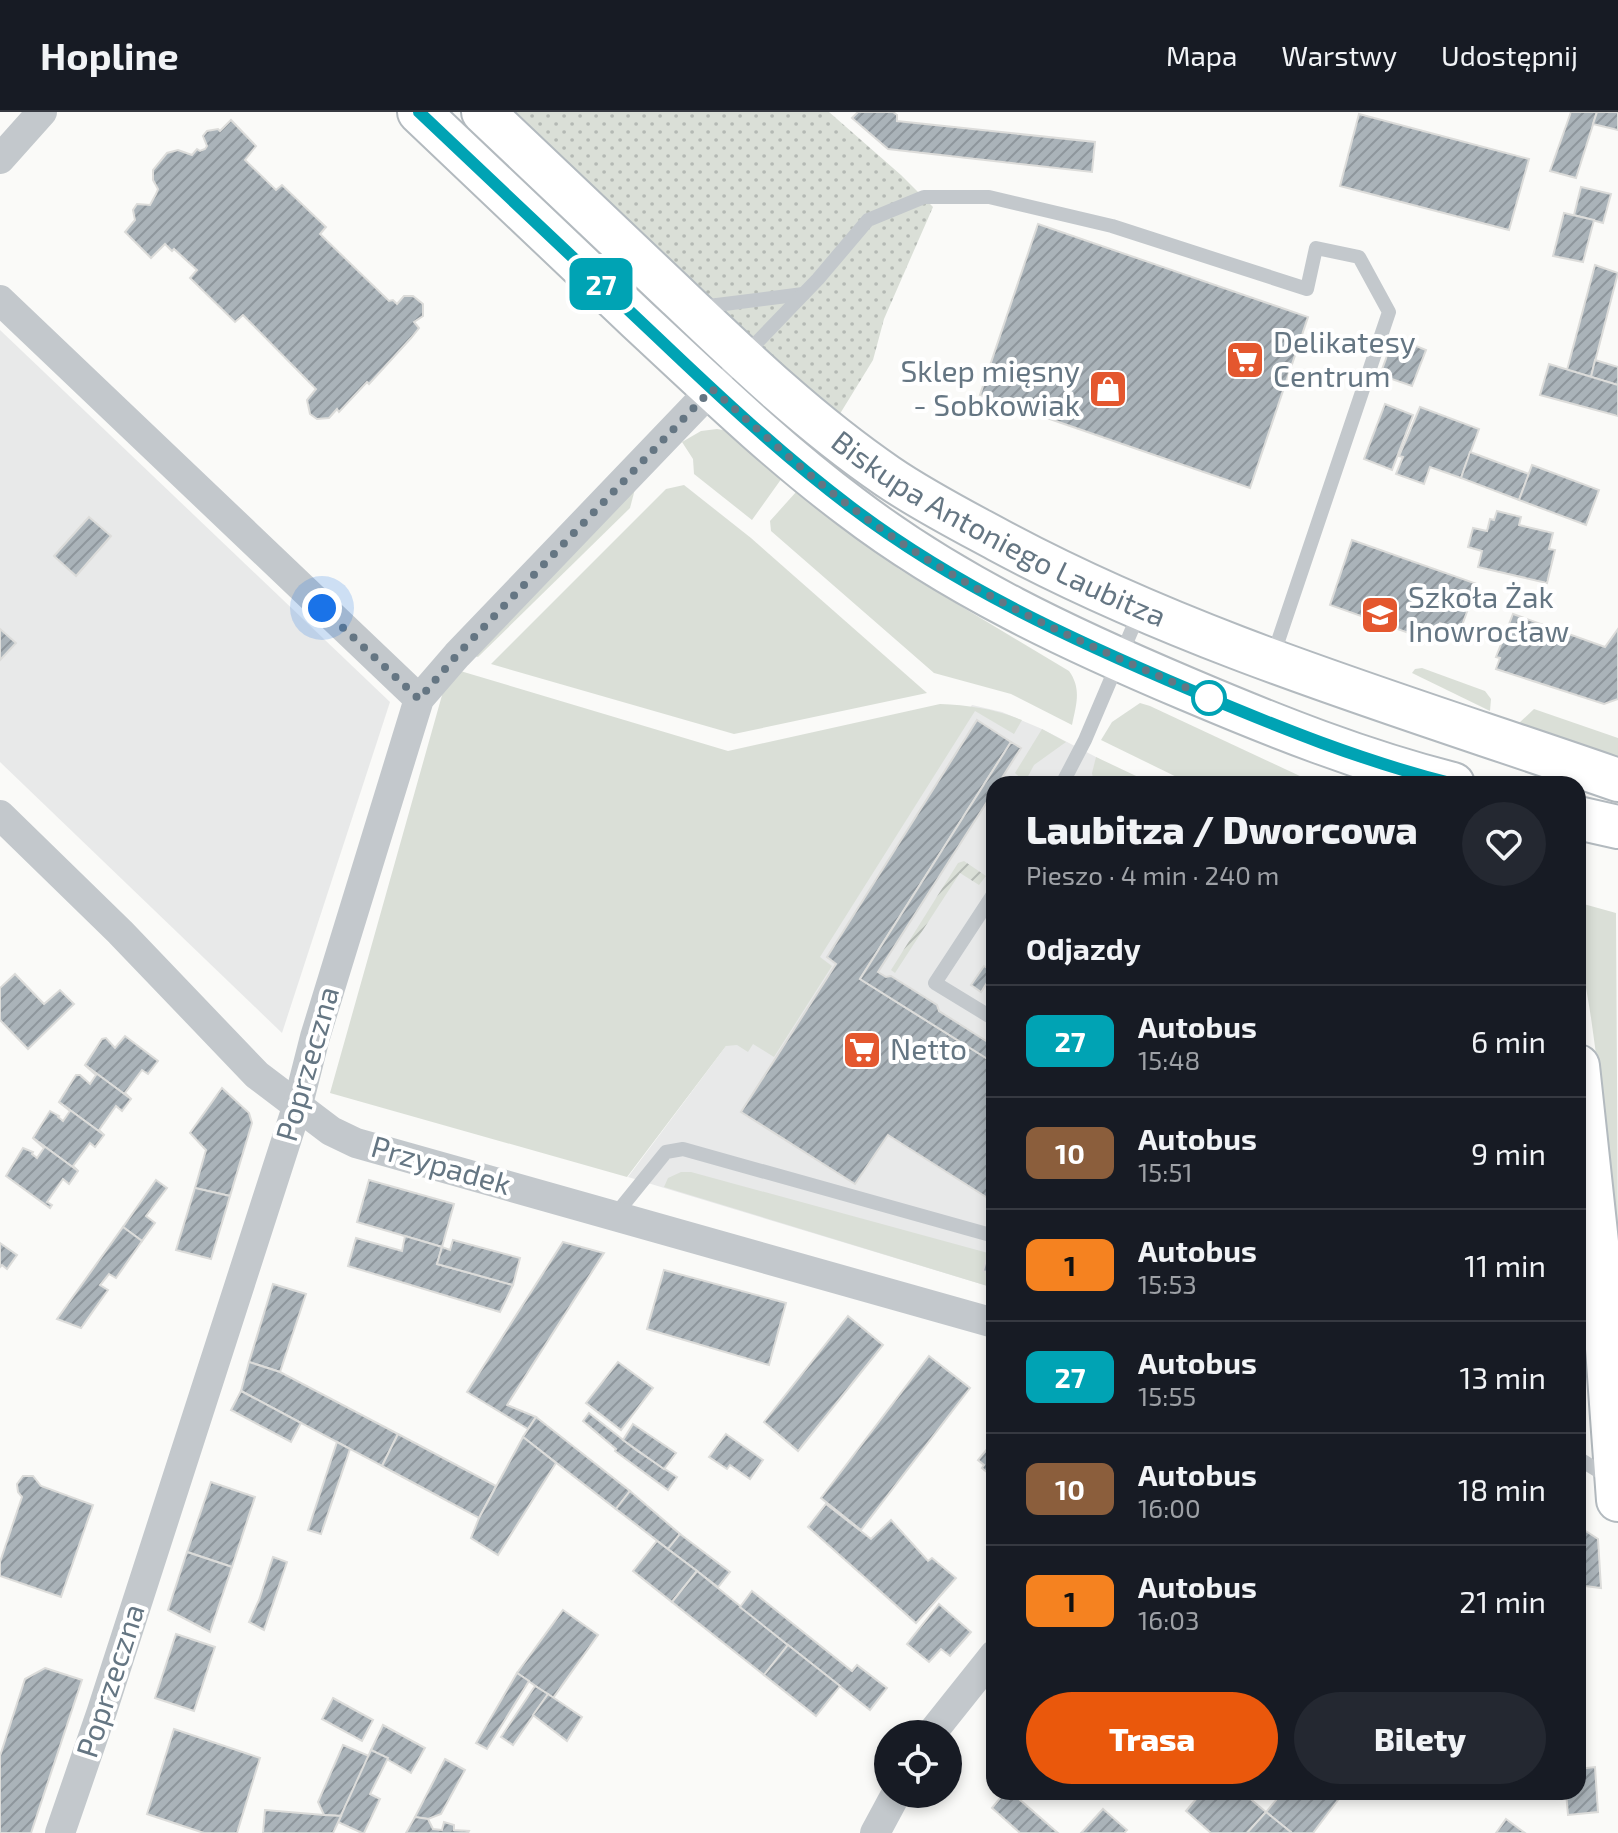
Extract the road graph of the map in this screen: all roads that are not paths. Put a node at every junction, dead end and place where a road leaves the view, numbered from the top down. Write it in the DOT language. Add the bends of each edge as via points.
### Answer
graph roads {
  1 [pos="42,112"];
  2 [pos="419,112"];
  3 [pos="483,112"];
  4 [pos="0,159"];
  5 [pos="803,294"];
  6 [pos="0,300"];
  7 [pos="690,309"];
  8 [pos="743,359"];
  9 [pos="712,389"];
  10 [pos="1141,609"];
  11 [pos="1119,660"];
  12 [pos="1272,660"];
  13 [pos="419,699"];
  14 [pos="1067,776"];
  15 [pos="1426,776"];
  16 [pos="1593,777"];
  17 [pos="0,815"];
  18 [pos="1586,820"];
  19 [pos="1618,827"];
  20 [pos="986,905"];
  21 [pos="986,1014"];
  22 [pos="298,1104"];
  23 [pos="1586,1150"];
  24 [pos="615,1215"];
  25 [pos="986,1234"];
  26 [pos="986,1321"];
  27 [pos="1586,1465"];
  28 [pos="1617,1491"];
  29 [pos="986,1665"];
  30 [pos="942,1720"];
  31 [pos="888,1808"];
  32 [pos="60,1833"];
  33 [pos="875,1833"];
  1 -- 4 [label="street"];
  2 -- 9 [label="main road, Biskupa Antoniego Laubitza"];
  3 -- 7 [label="main road, Biskupa Antoniego Laubitza"];
  5 -- 7 [label="lane"];
  5 -- 8 [label="lane"];
  5 -- 12 [label="lane" via="868,220 924,197 989,197 1112,226 1307,289 1316,248 1359,257 1389,312"];
  6 -- 13 [label="street"];
  7 -- 8 [label="main road, Biskupa Antoniego Laubitza"];
  8 -- 9 [label="lane"];
  8 -- 10 [label="main road, Biskupa Antoniego Laubitza" via="891,479 1045,565"];
  9 -- 11 [label="main road, Biskupa Antoniego Laubitza" via="821,483 909,548 1044,626"];
  9 -- 13 [label="street, Poprzeczna"];
  10 -- 11 [label="lane"];
  10 -- 12 [label="main road, Biskupa Antoniego Laubitza"];
  11 -- 14 [label="lane"];
  11 -- 15 [label="main road, Biskupa Antoniego Laubitza" via="1270,724"];
  12 -- 16 [label="main road, Biskupa Antoniego Laubitza"];
  13 -- 22 [label="street, Poprzeczna"];
  17 -- 22 [label="street, Przypadek" via="257,1075"];
  18 -- 19 [label="main road"];
  20 -- 21 [label="lane" via="935,983"];
  22 -- 24 [label="street, Przypadek" via="356,1143"];
  22 -- 32 [label="street, Poprzeczna"];
  23 -- 28 [label="main road"];
  24 -- 25 [label="lane" via="666,1152 683,1149"];
  24 -- 26 [label="street, Przypadek"];
  27 -- 28 [label="lane"];
  29 -- 30 [label="street"];
  31 -- 33 [label="street"];
}
